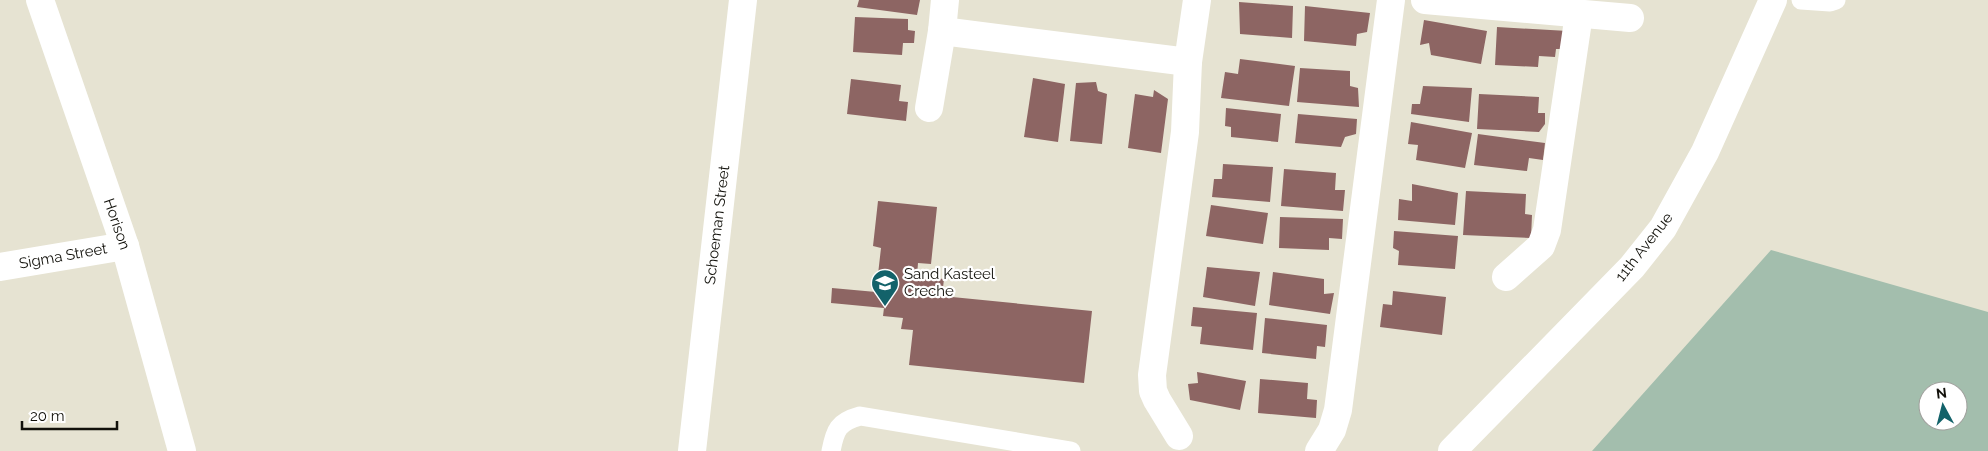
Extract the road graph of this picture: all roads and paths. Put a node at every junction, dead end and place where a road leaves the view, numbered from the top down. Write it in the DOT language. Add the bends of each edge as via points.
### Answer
graph roads {
  1 [pos="40,0"];
  2 [pos="743,0"];
  3 [pos="945,0"];
  4 [pos="1197,0"];
  5 [pos="1391,0"];
  6 [pos="1425,0"];
  7 [pos="1773,0"];
  8 [pos="1801,0"];
  9 [pos="1836,0"];
  10 [pos="1579,14"];
  11 [pos="1630,18"];
  12 [pos="942,32"];
  13 [pos="1188,62"];
  14 [pos="929,108"];
  15 [pos="125,246"];
  16 [pos="0,267"];
  17 [pos="1506,277"];
  18 [pos="1179,436"];
  19 [pos="182,451"];
  20 [pos="692,451"];
  21 [pos="831,451"];
  22 [pos="1071,451"];
  23 [pos="1318,451"];
  24 [pos="1452,451"];
  1 -- 15 [label="street, Horison"];
  2 -- 20 [label="street, Schoeman Street"];
  3 -- 12 [label="street"];
  4 -- 13 [label="street"];
  5 -- 23 [label="street" via="1338,410 1332,430"];
  6 -- 10 [label="street"];
  7 -- 24 [label="street, 11th Avenue" via="1705,152 1662,228 1632,267"];
  8 -- 9 [label="lane"];
  10 -- 11 [label="street"];
  10 -- 17 [label="street" via="1546,230 1541,246"];
  12 -- 13 [label="street"];
  12 -- 14 [label="street"];
  13 -- 18 [label="street" via="1185,132 1152,375 1153,391"];
  15 -- 16 [label="street, Sigma Street"];
  15 -- 19 [label="street, Horison"];
  21 -- 22 [label="lane" via="834,435 842,423 860,416"];
}
